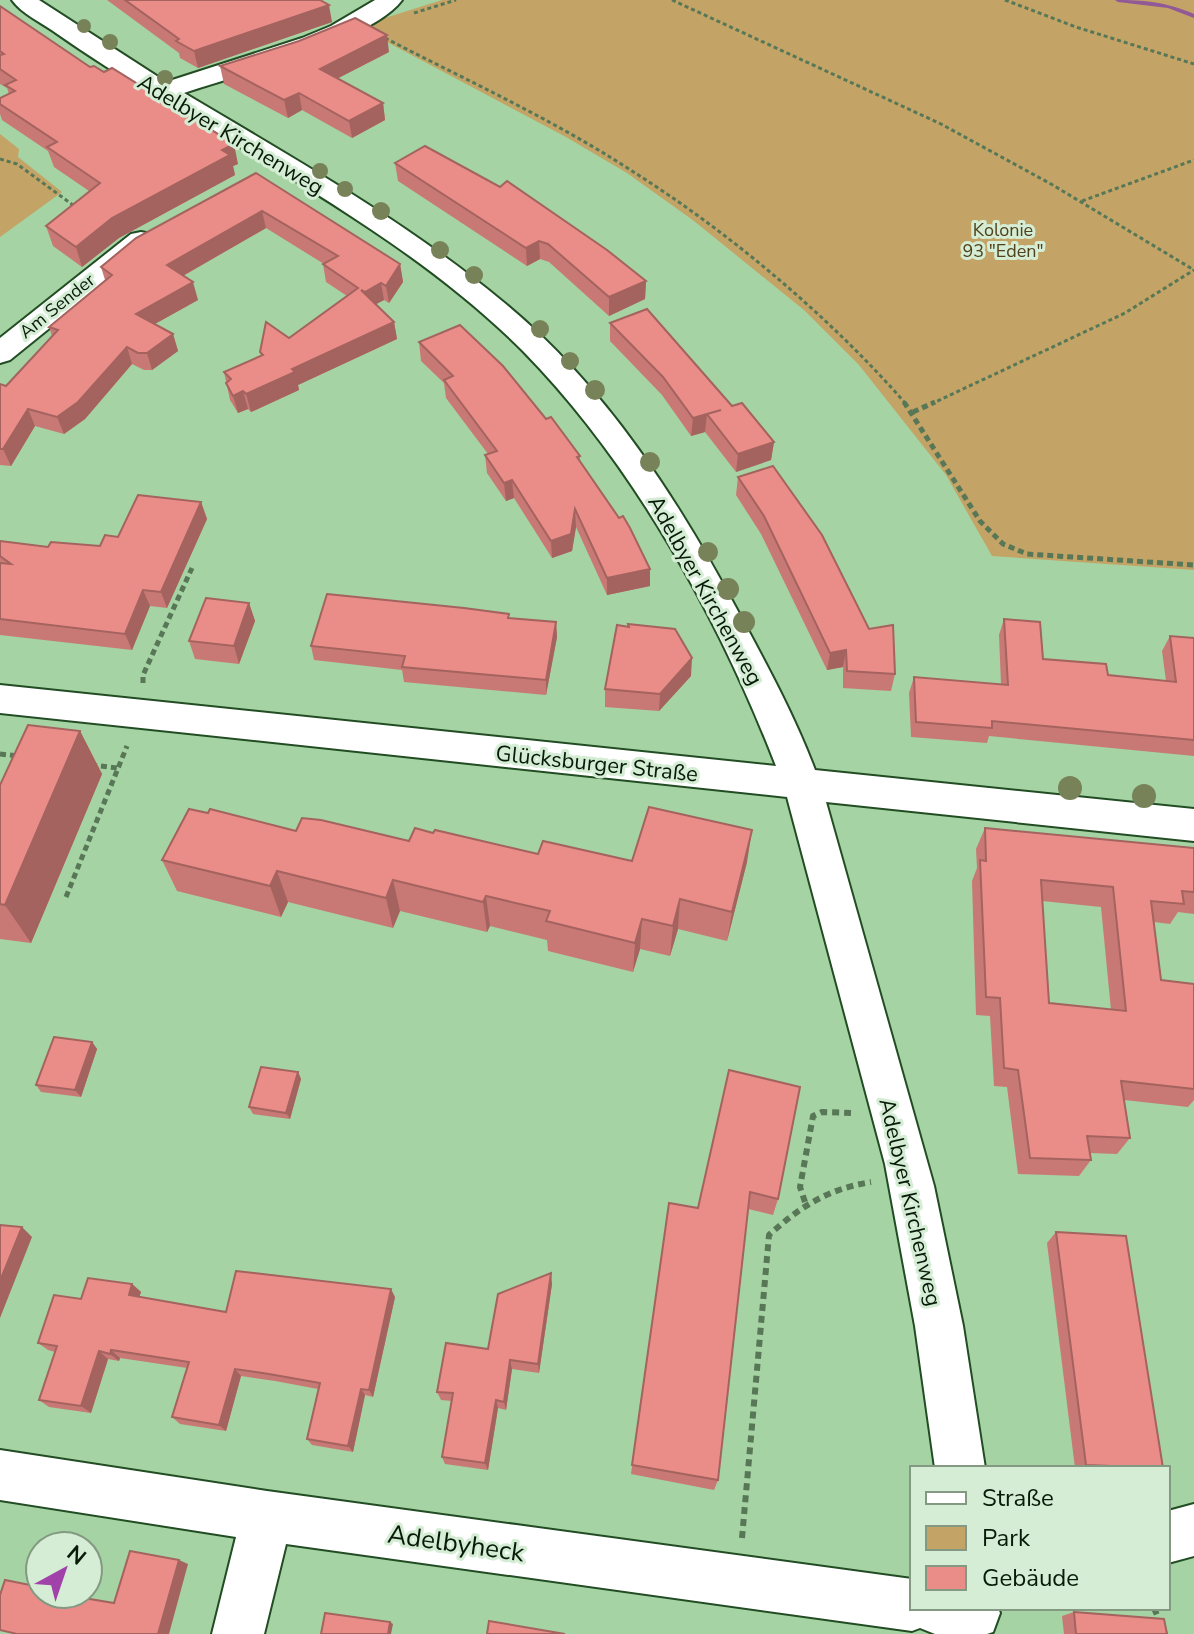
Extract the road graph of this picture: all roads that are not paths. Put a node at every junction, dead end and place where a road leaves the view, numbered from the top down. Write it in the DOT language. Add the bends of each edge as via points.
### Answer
graph roads {
  1 [pos="24,0"];
  2 [pos="390,0"];
  3 [pos="161,92"];
  4 [pos="164,226"];
  5 [pos="0,353"];
  6 [pos="0,699"];
  7 [pos="802,785"];
  8 [pos="1194,825"];
  9 [pos="960,1466"];
  10 [pos="0,1475"];
  11 [pos="267,1516"];
  12 [pos="1194,1530"];
  13 [pos="1170,1536"];
  14 [pos="910,1605"];
  15 [pos="238,1634"];
  1 -- 3 [label="street, Adelbyer Kirchenweg"];
  2 -- 3 [label="street" via="315,41"];
  3 -- 7 [label="street, Adelbyer Kirchenweg" via="268,171 377,222 448,270 549,358 647,483 702,573"];
  4 -- 5 [label="street, Am Sender" via="130,247"];
  6 -- 7 [label="street, Glücksburger Straße"];
  7 -- 8 [label="street, Glücksburger Straße"];
  7 -- 9 [label="street, Adelbyer Kirchenweg" via="911,1182 947,1364"];
  10 -- 11 [label="street, Adelbyheck"];
  11 -- 14 [label="street, Adelbyheck"];
  11 -- 15 [label="street"];
  12 -- 13 [label="street"];
}
